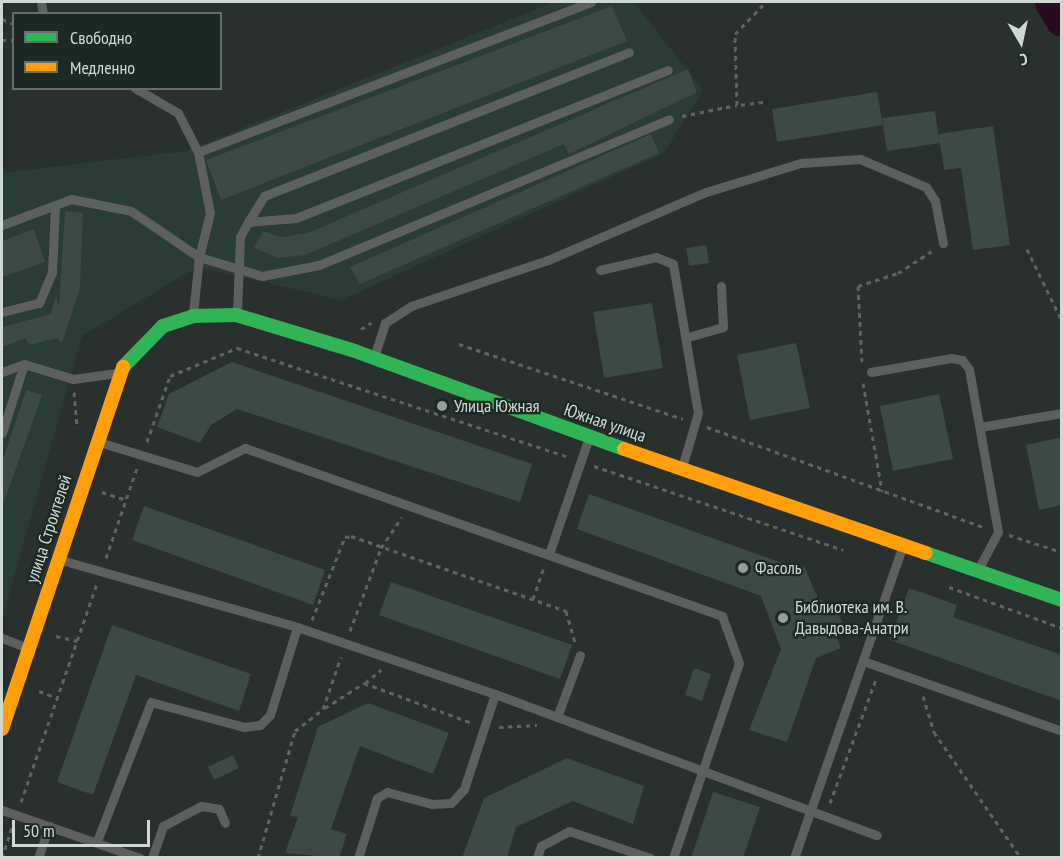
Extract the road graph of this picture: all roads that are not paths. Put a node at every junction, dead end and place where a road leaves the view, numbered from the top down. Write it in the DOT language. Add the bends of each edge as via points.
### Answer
graph roads {
  1 [pos="591,2"];
  2 [pos="629,52"];
  3 [pos="668,70"];
  4 [pos="138,90"];
  5 [pos="669,119"];
  6 [pos="198,152"];
  7 [pos="55,205"];
  8 [pos="248,222"];
  9 [pos="2,225"];
  10 [pos="944,243"];
  11 [pos="199,256"];
  12 [pos="600,270"];
  13 [pos="242,272"];
  14 [pos="721,286"];
  15 [pos="2,312"];
  16 [pos="236,315"];
  17 [pos="193,316"];
  18 [pos="688,337"];
  19 [pos="139,345"];
  20 [pos="373,359"];
  21 [pos="24,364"];
  22 [pos="2,372"];
  23 [pos="120,372"];
  24 [pos="872,372"];
  25 [pos="1062,413"];
  26 [pos="980,427"];
  27 [pos="2,433"];
  28 [pos="589,437"];
  29 [pos="97,441"];
  30 [pos="681,469"];
  31 [pos="903,546"];
  32 [pos="549,554"];
  33 [pos="58,559"];
  34 [pos="976,572"];
  35 [pos="1062,600"];
  36 [pos="297,627"];
  37 [pos="2,638"];
  38 [pos="28,648"];
  39 [pos="580,655"];
  40 [pos="866,662"];
  41 [pos="495,693"];
  42 [pos="557,717"];
  43 [pos="2,729"];
  44 [pos="1062,731"];
  45 [pos="700,771"];
  46 [pos="2,810"];
  47 [pos="811,811"];
  48 [pos="225,823"];
  49 [pos="49,826"];
  50 [pos="877,835"];
  51 [pos="97,841"];
  52 [pos="38,858"];
  53 [pos="140,858"];
  54 [pos="152,858"];
  55 [pos="358,858"];
  56 [pos="537,858"];
  57 [pos="650,858"];
  58 [pos="673,858"];
  59 [pos="794,858"];
  1 -- 6 [label="lane"];
  2 -- 8 [label="lane" via="264,196"];
  3 -- 8 [label="lane" via="296,218"];
  4 -- 6 [label="lane" via="178,113"];
  5 -- 13 [label="lane" via="319,265 262,276"];
  6 -- 11 [label="lane" via="210,213"];
  7 -- 9 [label="lane"];
  7 -- 11 [label="lane" via="71,199 131,211"];
  7 -- 15 [label="lane" via="52,272 39,303"];
  8 -- 13 [label="lane" via="240,237"];
  10 -- 20 [label="lane" via="935,201 926,187 860,159 801,163 706,192 548,260 411,306 385,323"];
  11 -- 13 [label="lane"];
  11 -- 17 [label="lane"];
  12 -- 18 [label="lane" via="667,258 678,277"];
  13 -- 16 [label="lane"];
  14 -- 18 [label="lane" via="723,327"];
  16 -- 17 [label="street, Южная улица"];
  16 -- 20 [label="street, Южная улица"];
  17 -- 19 [label="street, Южная улица" via="163,326"];
  18 -- 30 [label="lane" via="697,423"];
  19 -- 23 [label="street, улица Строителей"];
  20 -- 28 [label="street, Южная улица"];
  21 -- 22 [label="lane"];
  21 -- 23 [label="lane" via="73,379"];
  21 -- 27 [label="lane"];
  23 -- 29 [label="street, улица Строителей"];
  24 -- 26 [label="lane" via="963,360 969,369"];
  25 -- 26 [label="lane"];
  26 -- 34 [label="lane" via="998,532"];
  28 -- 30 [label="street, Южная улица"];
  28 -- 32 [label="lane"];
  29 -- 32 [label="lane" via="197,472 245,448"];
  29 -- 33 [label="street, улица Строителей"];
  30 -- 31 [label="street, Южная улица"];
  31 -- 34 [label="street, Южная улица"];
  31 -- 40 [label="lane"];
  32 -- 45 [label="lane" via="722,616 739,663"];
  33 -- 36 [label="lane"];
  33 -- 38 [label="street, улица Строителей"];
  34 -- 35 [label="street, Южная улица"];
  36 -- 41 [label="lane"];
  36 -- 51 [label="lane" via="270,714 260,724 244,727 151,702"];
  37 -- 38 [label="lane"];
  38 -- 43 [label="street, улица Строителей"];
  39 -- 42 [label="lane"];
  40 -- 44 [label="lane"];
  40 -- 47 [label="lane"];
  41 -- 42 [label="lane"];
  41 -- 55 [label="lane" via="464,789 451,803 432,804 387,792 377,798"];
  42 -- 45 [label="lane"];
  45 -- 47 [label="lane"];
  45 -- 58 [label="lane"];
  46 -- 49 [label="lane"];
  47 -- 50 [label="lane"];
  47 -- 59 [label="lane"];
  48 -- 54 [label="lane" via="219,809 201,806 163,826"];
  49 -- 51 [label="lane"];
  49 -- 52 [label="lane"];
  51 -- 53 [label="lane"];
  56 -- 57 [label="lane" via="541,846 569,831"];
}
